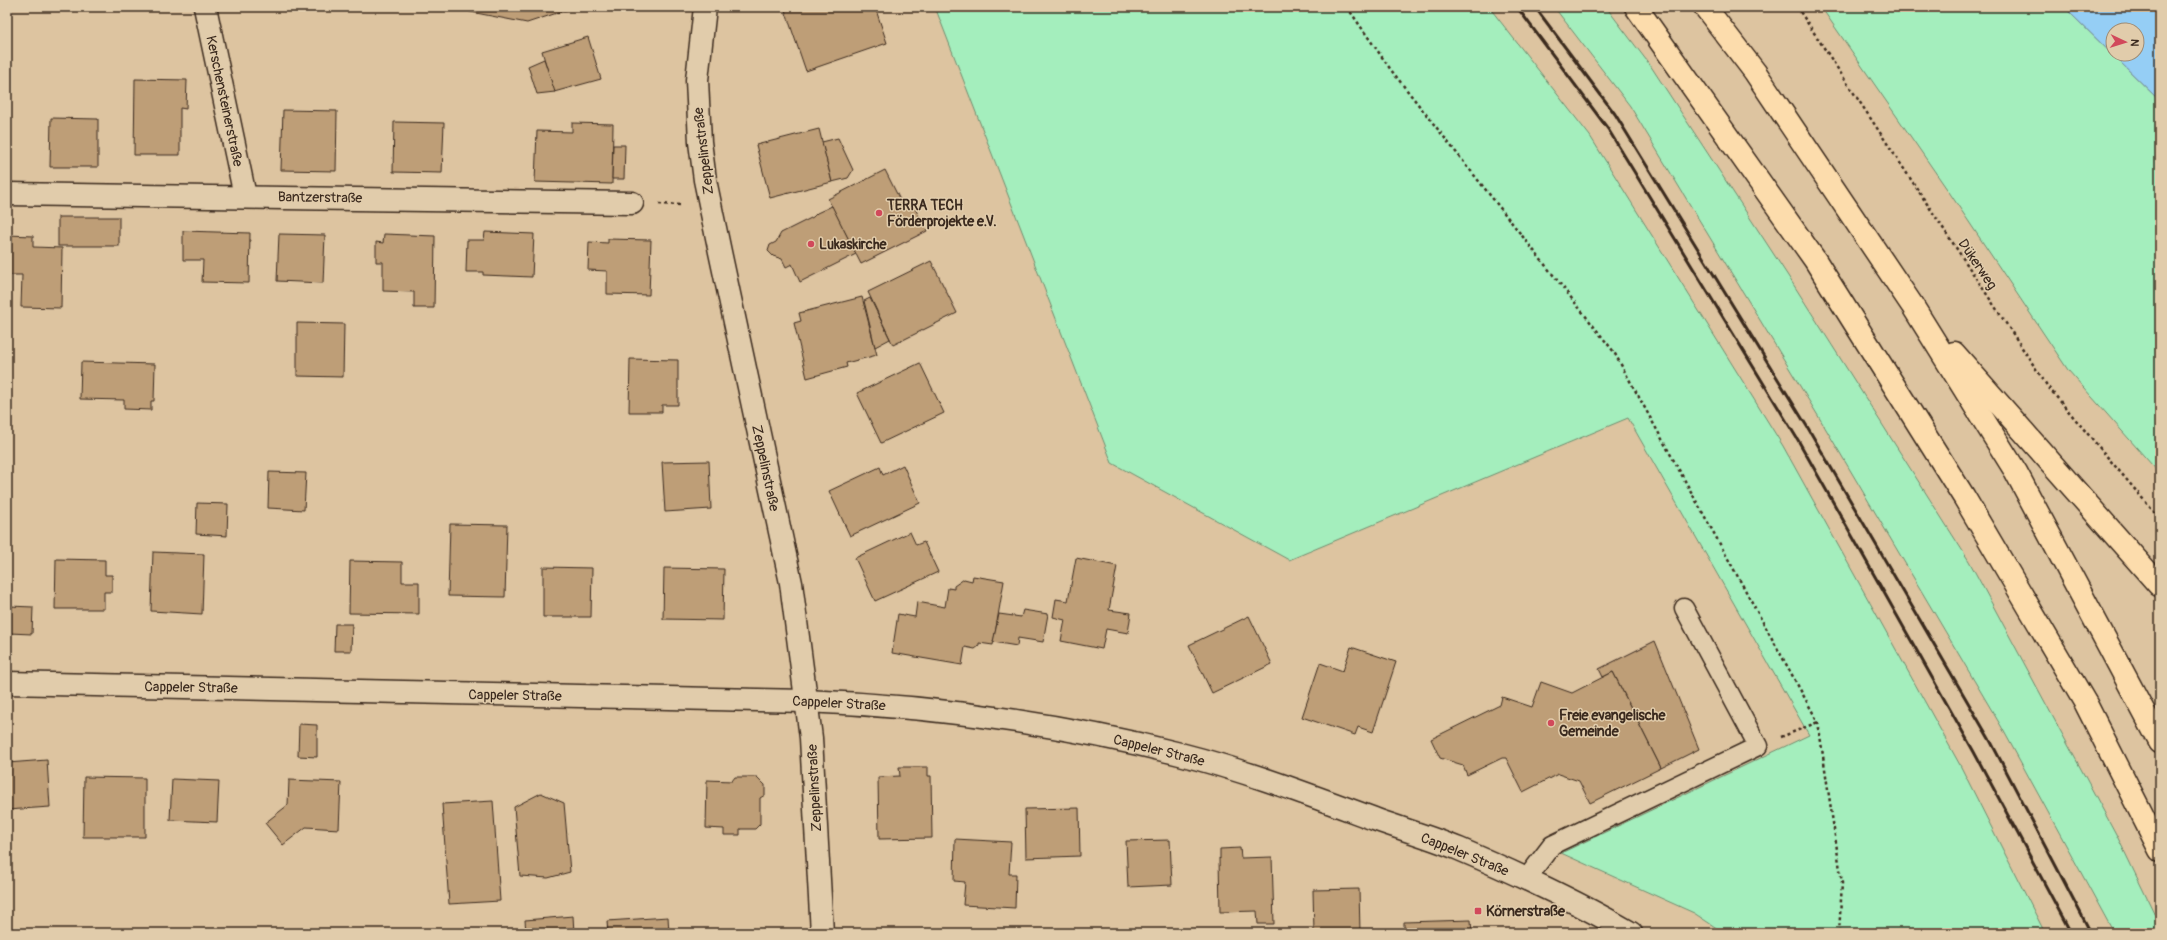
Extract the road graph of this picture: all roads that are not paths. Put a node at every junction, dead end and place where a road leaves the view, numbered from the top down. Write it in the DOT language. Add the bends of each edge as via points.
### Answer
graph roads {
  1 [pos="204,7"];
  2 [pos="705,7"];
  3 [pos="1636,7"];
  4 [pos="1705,7"];
  5 [pos="7,194"];
  6 [pos="245,196"];
  7 [pos="632,203"];
  8 [pos="1912,305"];
  9 [pos="2159,585"];
  10 [pos="1684,608"];
  11 [pos="7,683"];
  12 [pos="806,701"];
  13 [pos="2160,742"];
  14 [pos="2160,850"];
  15 [pos="1526,879"];
  16 [pos="822,933"];
  17 [pos="1631,933"];
  1 -- 6 [label="main road, Kerschensteinerstraße"];
  2 -- 12 [label="main road, Zeppelinstraße" via="697,80 697,108 705,180 791,583"];
  3 -- 14 [label="highway" via="1815,260 1964,497 2086,704"];
  4 -- 8 [label="highway" via="1755,72"];
  5 -- 6 [label="main road, Bantzerstraße"];
  6 -- 7 [label="main road, Bantzerstraße"];
  8 -- 9 [label="highway"];
  8 -- 13 [label="highway" via="2016,472"];
  10 -- 15 [label="lane" via="1758,746 1552,845"];
  11 -- 12 [label="main road, Cappeler Straße"];
  12 -- 15 [label="main road, Cappeler Straße" via="883,704 1029,723 1107,736 1181,754 1290,787 1457,848"];
  12 -- 16 [label="main road, Zeppelinstraße" via="811,738"];
  15 -- 17 [label="main road, Cappeler Straße"];
}
